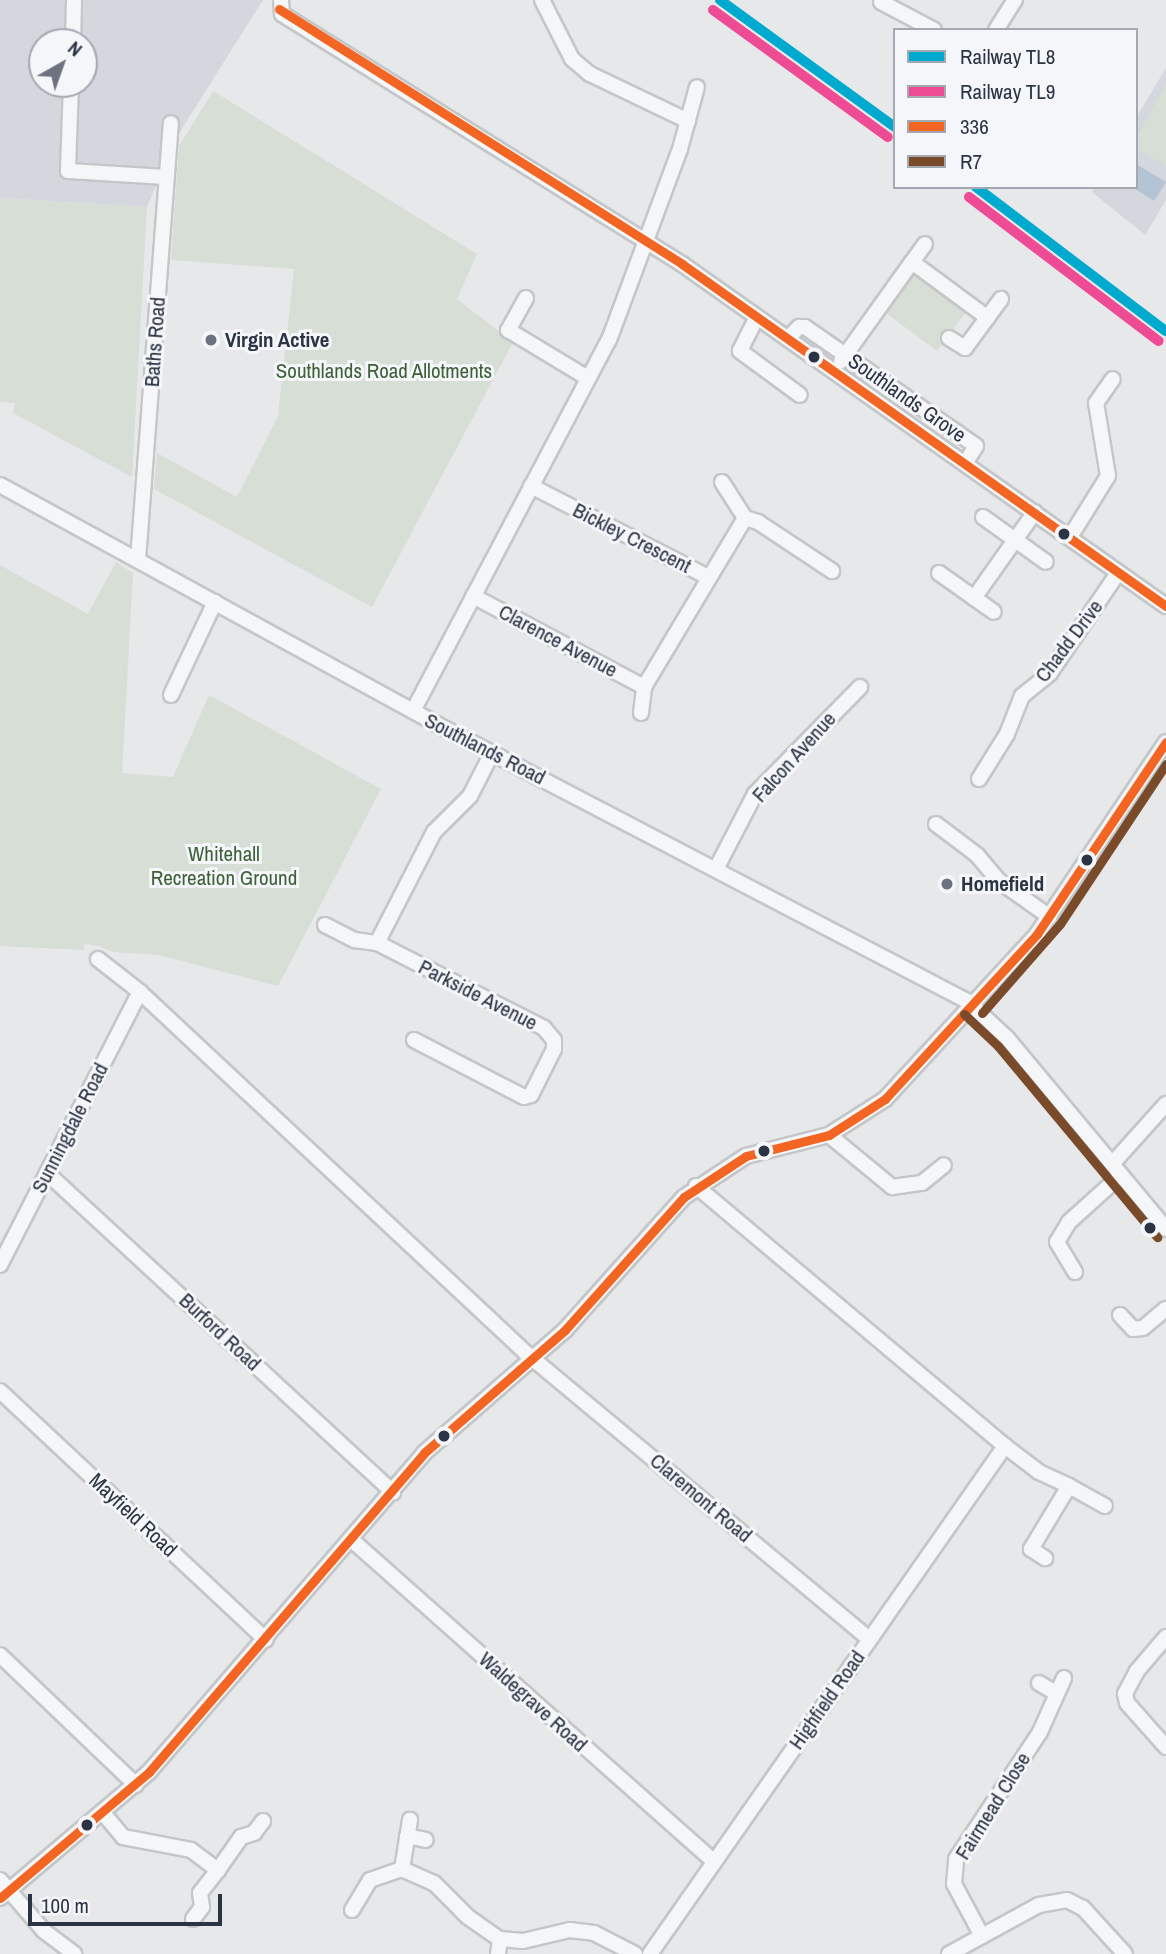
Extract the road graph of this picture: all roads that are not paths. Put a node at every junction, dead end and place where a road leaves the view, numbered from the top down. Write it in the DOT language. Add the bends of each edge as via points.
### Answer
graph roads {
  1 [pos="74,0"];
  2 [pos="542,0"];
  3 [pos="1015,0"];
  4 [pos="881,2"];
  5 [pos="280,4"];
  6 [pos="73,28"];
  7 [pos="930,28"];
  8 [pos="997,28"];
  9 [pos="697,87"];
  10 [pos="71,98"];
  11 [pos="688,121"];
  12 [pos="171,124"];
  13 [pos="167,177"];
  14 [pos="646,243"];
  15 [pos="925,244"];
  16 [pos="912,262"];
  17 [pos="526,298"];
  18 [pos="1001,299"];
  19 [pos="757,317"];
  20 [pos="988,318"];
  21 [pos="788,338"];
  22 [pos="949,338"];
  23 [pos="845,355"];
  24 [pos="835,370"];
  25 [pos="588,378"];
  26 [pos="1113,379"];
  27 [pos="800,395"];
  28 [pos="965,462"];
  29 [pos="722,482"];
  30 [pos="0,485"];
  31 [pos="531,486"];
  32 [pos="1035,512"];
  33 [pos="982,517"];
  34 [pos="745,519"];
  35 [pos="1070,537"];
  36 [pos="1015,540"];
  37 [pos="138,560"];
  38 [pos="1046,562"];
  39 [pos="832,571"];
  40 [pos="939,573"];
  41 [pos="1118,573"];
  42 [pos="708,577"];
  43 [pos="473,596"];
  44 [pos="974,598"];
  45 [pos="215,602"];
  46 [pos="1166,606"];
  47 [pos="994,612"];
  48 [pos="644,687"];
  49 [pos="860,687"];
  50 [pos="171,695"];
  51 [pos="413,711"];
  52 [pos="641,713"];
  53 [pos="1166,742"];
  54 [pos="492,753"];
  55 [pos="979,779"];
  56 [pos="936,824"];
  57 [pos="716,869"];
  58 [pos="1050,917"];
  59 [pos="325,925"];
  60 [pos="377,943"];
  61 [pos="98,959"];
  62 [pos="140,992"];
  63 [pos="973,1005"];
  64 [pos="414,1040"];
  65 [pos="1166,1104"];
  66 [pos="829,1135"];
  67 [pos="944,1165"];
  68 [pos="1116,1169"];
  69 [pos="47,1173"];
  70 [pos="696,1186"];
  71 [pos="1166,1229"];
  72 [pos="0,1265"];
  73 [pos="1075,1272"];
  74 [pos="1166,1309"];
  75 [pos="1120,1315"];
  76 [pos="532,1358"];
  77 [pos="0,1391"];
  78 [pos="1005,1446"];
  79 [pos="1069,1486"];
  80 [pos="393,1492"];
  81 [pos="1105,1506"];
  82 [pos="352,1541"];
  83 [pos="1045,1558"];
  84 [pos="1166,1637"];
  85 [pos="869,1639"];
  86 [pos="266,1640"];
  87 [pos="0,1655"];
  88 [pos="1064,1678"];
  89 [pos="1040,1683"];
  90 [pos="1054,1692"];
  91 [pos="1166,1747"];
  92 [pos="136,1785"];
  93 [pos="103,1813"];
  94 [pos="410,1820"];
  95 [pos="263,1821"];
  96 [pos="407,1836"];
  97 [pos="426,1840"];
  98 [pos="714,1863"];
  99 [pos="402,1868"];
  100 [pos="218,1870"];
  101 [pos="3,1889"];
  102 [pos="358,1907"];
  103 [pos="193,1919"];
  104 [pos="982,1936"];
  105 [pos="499,1947"];
  106 [pos="74,1954"];
  107 [pos="635,1954"];
  108 [pos="650,1954"];
  109 [pos="949,1954"];
  110 [pos="1125,1954"];
  1 -- 6 [label="street"];
  2 -- 11 [label="street" via="559,39 590,74"];
  3 -- 8 [label="street"];
  4 -- 7 [label="street"];
  5 -- 14 [label="street, Southlands Grove"];
  9 -- 11 [label="street"];
  10 -- 13 [label="street" via="68,171"];
  11 -- 14 [label="street"];
  12 -- 13 [label="street, Baths Road"];
  13 -- 37 [label="street, Baths Road"];
  14 -- 19 [label="street, Southlands Grove"];
  14 -- 25 [label="street" via="609,340"];
  15 -- 16 [label="street"];
  16 -- 20 [label="street"];
  16 -- 23 [label="street"];
  17 -- 25 [label="street" via="508,330"];
  18 -- 20 [label="street"];
  19 -- 21 [label="street, Southlands Grove"];
  19 -- 27 [label="street" via="740,351"];
  20 -- 22 [label="street" via="965,348"];
  21 -- 23 [label="street, Southlands Grove" via="805,327"];
  21 -- 24 [label="street, Southlands Grove"];
  23 -- 24 [label="street"];
  23 -- 28 [label="street, Southlands Grove" via="976,446"];
  24 -- 28 [label="street, Southlands Grove"];
  25 -- 31 [label="street"];
  26 -- 35 [label="street" via="1096,403 1108,476"];
  28 -- 32 [label="street, Southlands Grove"];
  29 -- 34 [label="street"];
  30 -- 37 [label="street, Southlands Road"];
  31 -- 42 [label="street, Bickley Crescent"];
  31 -- 43 [label="street"];
  32 -- 35 [label="street, Southlands Grove"];
  32 -- 36 [label="street"];
  33 -- 36 [label="street"];
  34 -- 39 [label="street" via="758,522"];
  34 -- 42 [label="street"];
  35 -- 41 [label="street, Southlands Grove"];
  36 -- 38 [label="street"];
  36 -- 44 [label="street"];
  37 -- 45 [label="street, Southlands Road"];
  40 -- 44 [label="street"];
  41 -- 46 [label="street, Southlands Grove"];
  41 -- 55 [label="street, Chadd Drive" via="1050,673 1022,696 1007,734"];
  42 -- 48 [label="street, Bickley Crescent"];
  43 -- 48 [label="street, Clarence Avenue"];
  43 -- 51 [label="street"];
  44 -- 47 [label="street"];
  45 -- 50 [label="street"];
  45 -- 51 [label="street, Southlands Road"];
  48 -- 52 [label="street, Bickley Crescent"];
  49 -- 57 [label="street, Falcon Avenue" via="755,794"];
  51 -- 54 [label="street, Southlands Road"];
  53 -- 58 [label="street"];
  54 -- 57 [label="street, Southlands Road"];
  54 -- 60 [label="street" via="470,796 434,832"];
  56 -- 58 [label="street" via="977,855 999,881"];
  57 -- 63 [label="street, Southlands Road"];
  58 -- 63 [label="street"];
  59 -- 60 [label="street, Parkside Avenue" via="355,940"];
  60 -- 64 [label="street, Parkside Avenue" via="534,1023 554,1040 535,1088 524,1097"];
  61 -- 62 [label="street, Claremont Road"];
  62 -- 69 [label="street, Sunningdale Road"];
  62 -- 76 [label="street, Claremont Road"];
  63 -- 66 [label="street" via="885,1099"];
  63 -- 68 [label="street, Southlands Road" via="1007,1038"];
  65 -- 68 [label="street"];
  66 -- 67 [label="street" via="892,1187 922,1183"];
  66 -- 70 [label="street" via="746,1156"];
  68 -- 71 [label="street, Southlands Road"];
  68 -- 73 [label="street" via="1057,1242"];
  69 -- 72 [label="street, Sunningdale Road"];
  69 -- 80 [label="street, Burford Road"];
  70 -- 76 [label="street" via="565,1331"];
  70 -- 78 [label="street"];
  74 -- 75 [label="street" via="1143,1328 1133,1329"];
  76 -- 80 [label="street" via="442,1435"];
  76 -- 85 [label="street, Claremont Road"];
  77 -- 86 [label="street, Mayfield Road"];
  78 -- 79 [label="street" via="1039,1472"];
  78 -- 85 [label="street, Highfield Road"];
  79 -- 81 [label="street"];
  79 -- 83 [label="street" via="1031,1549"];
  80 -- 82 [label="street"];
  82 -- 86 [label="street"];
  82 -- 98 [label="street, Waldegrave Road"];
  84 -- 91 [label="street" via="1137,1671 1125,1694 1127,1703"];
  85 -- 98 [label="street, Highfield Road"];
  86 -- 92 [label="street"];
  87 -- 92 [label="street"];
  88 -- 90 [label="street, Fairmead Close"];
  89 -- 90 [label="street"];
  90 -- 104 [label="street, Fairmead Close" via="1040,1732 956,1859 954,1884"];
  92 -- 93 [label="street"];
  93 -- 100 [label="street" via="123,1837 191,1850"];
  93 -- 101 [label="street"];
  94 -- 96 [label="street"];
  95 -- 100 [label="street" via="254,1833 241,1837"];
  96 -- 97 [label="street"];
  96 -- 99 [label="street"];
  98 -- 108 [label="street, Highfield Road"];
  99 -- 102 [label="street" via="370,1880"];
  99 -- 105 [label="street" via="434,1883"];
  100 -- 103 [label="street" via="200,1893 202,1907"];
  101 -- 106 [label="street"];
  104 -- 109 [label="street"];
  104 -- 110 [label="street" via="1040,1905 1066,1900 1083,1908"];
  105 -- 107 [label="street" via="570,1930 594,1933"];
}
